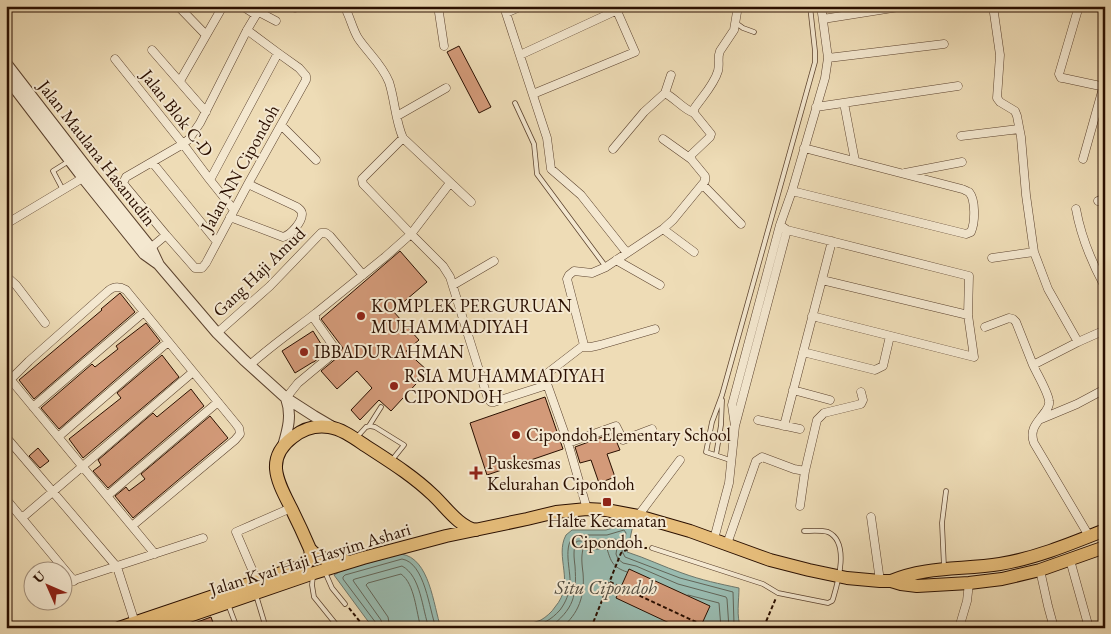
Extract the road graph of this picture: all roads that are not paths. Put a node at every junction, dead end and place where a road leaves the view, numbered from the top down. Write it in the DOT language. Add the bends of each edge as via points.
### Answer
graph roads {
  1 [pos="8,6"];
  2 [pos="178,6"];
  3 [pos="223,6"];
  4 [pos="242,6"];
  5 [pos="344,6"];
  6 [pos="438,6"];
  7 [pos="522,6"];
  8 [pos="626,6"];
  9 [pos="738,6"];
  10 [pos="810,6"];
  11 [pos="821,6"];
  12 [pos="905,6"];
  13 [pos="993,6"];
  14 [pos="1079,6"];
  15 [pos="257,11"];
  16 [pos="617,11"];
  17 [pos="6,12"];
  18 [pos="823,19"];
  19 [pos="276,21"];
  20 [pos="736,23"];
  21 [pos="247,30"];
  22 [pos="754,32"];
  23 [pos="206,35"];
  24 [pos="944,44"];
  25 [pos="444,46"];
  26 [pos="152,50"];
  27 [pos="278,53"];
  28 [pos="520,55"];
  29 [pos="828,58"];
  30 [pos="115,59"];
  31 [pos="6,63"];
  32 [pos="671,75"];
  33 [pos="6,77"];
  34 [pos="180,81"];
  35 [pos="1104,85"];
  36 [pos="14,86"];
  37 [pos="958,86"];
  38 [pos="446,88"];
  39 [pos="533,94"];
  40 [pos="665,94"];
  41 [pos="515,103"];
  42 [pos="844,103"];
  43 [pos="816,107"];
  44 [pos="206,112"];
  45 [pos="694,113"];
  46 [pos="397,116"];
  47 [pos="281,125"];
  48 [pos="51,129"];
  49 [pos="1019,129"];
  50 [pos="961,136"];
  51 [pos="403,138"];
  52 [pos="663,139"];
  53 [pos="183,144"];
  54 [pos="804,148"];
  55 [pos="613,149"];
  56 [pos="691,159"];
  57 [pos="1082,159"];
  58 [pos="316,160"];
  59 [pos="854,161"];
  60 [pos="67,162"];
  61 [pos="152,162"];
  62 [pos="962,162"];
  63 [pos="901,173"];
  64 [pos="84,177"];
  65 [pos="210,180"];
  66 [pos="450,183"];
  67 [pos="248,184"];
  68 [pos="703,184"];
  69 [pos="65,189"];
  70 [pos="792,190"];
  71 [pos="471,202"];
  72 [pos="1076,209"];
  73 [pos="232,213"];
  74 [pos="6,224"];
  75 [pos="741,224"];
  76 [pos="780,225"];
  77 [pos="663,229"];
  78 [pos="787,230"];
  79 [pos="411,234"];
  80 [pos="166,235"];
  81 [pos="832,241"];
  82 [pos="217,242"];
  83 [pos="147,251"];
  84 [pos="694,252"];
  85 [pos="1034,252"];
  86 [pos="627,253"];
  87 [pos="992,258"];
  88 [pos="616,260"];
  89 [pos="494,261"];
  90 [pos="606,267"];
  91 [pos="363,274"];
  92 [pos="6,276"];
  93 [pos="822,280"];
  94 [pos="453,285"];
  95 [pos="660,285"];
  96 [pos="1105,287"];
  97 [pos="144,312"];
  98 [pos="316,313"];
  99 [pos="968,315"];
  100 [pos="812,316"];
  101 [pos="46,322"];
  102 [pos="986,327"];
  103 [pos="656,329"];
  104 [pos="1104,331"];
  105 [pos="219,332"];
  106 [pos="890,336"];
  107 [pos="168,342"];
  108 [pos="1078,342"];
  109 [pos="582,347"];
  110 [pos="803,352"];
  111 [pos="250,365"];
  112 [pos="1033,365"];
  113 [pos="6,370"];
  114 [pos="193,372"];
  115 [pos="8,382"];
  116 [pos="547,385"];
  117 [pos="1105,389"];
  118 [pos="793,390"];
  119 [pos="861,392"];
  120 [pos="722,395"];
  121 [pos="286,398"];
  122 [pos="830,400"];
  123 [pos="218,402"];
  124 [pos="33,407"];
  125 [pos="381,407"];
  126 [pos="1041,419"];
  127 [pos="758,420"];
  128 [pos="368,426"];
  129 [pos="735,426"];
  130 [pos="784,426"];
  131 [pos="652,429"];
  132 [pos="800,429"];
  133 [pos="341,431"];
  134 [pos="359,434"];
  135 [pos="6,437"];
  136 [pos="58,437"];
  137 [pos="568,443"];
  138 [pos="281,451"];
  139 [pos="716,455"];
  140 [pos="393,459"];
  141 [pos="680,460"];
  142 [pos="730,460"];
  143 [pos="82,466"];
  144 [pos="805,471"];
  145 [pos="946,490"];
  146 [pos="53,491"];
  147 [pos="107,496"];
  148 [pos="6,498"];
  149 [pos="800,506"];
  150 [pos="291,508"];
  151 [pos="587,508"];
  152 [pos="638,516"];
  153 [pos="871,516"];
  154 [pos="22,518"];
  155 [pos="457,519"];
  156 [pos="132,526"];
  157 [pos="478,530"];
  158 [pos="1105,530"];
  159 [pos="804,531"];
  160 [pos="446,536"];
  161 [pos="1089,536"];
  162 [pos="203,538"];
  163 [pos="714,539"];
  164 [pos="727,544"];
  165 [pos="1105,547"];
  166 [pos="652,548"];
  167 [pos="310,549"];
  168 [pos="155,554"];
  169 [pos="363,558"];
  170 [pos="1070,560"];
  171 [pos="117,567"];
  172 [pos="944,569"];
  173 [pos="1040,570"];
  174 [pos="319,572"];
  175 [pos="839,577"];
  176 [pos="74,581"];
  177 [pos="885,581"];
  178 [pos="969,584"];
  179 [pos="257,587"];
  180 [pos="228,603"];
  181 [pos="345,604"];
  182 [pos="1105,624"];
  183 [pos="136,625"];
  184 [pos="119,628"];
  185 [pos="154,628"];
  186 [pos="237,628"];
  187 [pos="266,628"];
  188 [pos="339,628"];
  189 [pos="959,628"];
  190 [pos="1054,628"];
  191 [pos="1091,628"];
  1 -- 17 [label="street"];
  2 -- 23 [label="street"];
  3 -- 23 [label="street"];
  4 -- 15 [label="street"];
  5 -- 46 [label="street" via="357,37 385,72"];
  6 -- 25 [label="street"];
  7 -- 28 [label="street" via="506,13"];
  8 -- 16 [label="street"];
  9 -- 20 [label="street"];
  10 -- 120 [label="lane" via="815,62"];
  11 -- 18 [label="street"];
  12 -- 18 [label="street"];
  13 -- 49 [label="street" via="1000,55 997,98 1015,111"];
  14 -- 35 [label="street" via="1059,74 1063,78"];
  15 -- 19 [label="street"];
  15 -- 21 [label="street"];
  16 -- 28 [label="street"];
  16 -- 39 [label="street" via="635,52"];
  18 -- 29 [label="street"];
  20 -- 22 [label="lane"];
  20 -- 45 [label="street" via="718,55 717,75"];
  21 -- 27 [label="street"];
  21 -- 44 [label="street"];
  23 -- 34 [label="street"];
  24 -- 29 [label="street"];
  26 -- 34 [label="street"];
  27 -- 47 [label="street, Jalan NN Cipondoh" via="306,76"];
  27 -- 65 [label="street"];
  28 -- 39 [label="street"];
  29 -- 43 [label="street"];
  30 -- 53 [label="street, Jalan Blok C-D"];
  31 -- 36 [label="street, Jalan Maulana Hasanudin"];
  32 -- 40 [label="street"];
  33 -- 36 [label="street, Jalan Maulana Hasanudin"];
  34 -- 44 [label="street"];
  35 -- 57 [label="street"];
  36 -- 48 [label="street, Jalan Maulana Hasanudin"];
  37 -- 42 [label="street"];
  38 -- 46 [label="street"];
  39 -- 86 [label="street" via="547,138 551,169 581,195"];
  40 -- 45 [label="street"];
  40 -- 55 [label="street" via="644,112"];
  41 -- 90 [label="lane" via="534,144 536,174"];
  42 -- 43 [label="street"];
  42 -- 59 [label="street"];
  43 -- 54 [label="street"];
  44 -- 53 [label="street"];
  45 -- 56 [label="street" via="711,134"];
  46 -- 51 [label="street"];
  47 -- 58 [label="street"];
  47 -- 67 [label="street, Jalan NN Cipondoh"];
  48 -- 60 [label="street, Jalan Maulana Hasanudin"];
  48 -- 64 [label="street, Jalan Maulana Hasanudin"];
  49 -- 50 [label="street"];
  49 -- 85 [label="street"];
  51 -- 66 [label="street"];
  51 -- 79 [label="street" via="362,179 363,184"];
  52 -- 56 [label="street"];
  53 -- 61 [label="street"];
  53 -- 65 [label="street, Jalan Blok C-D"];
  54 -- 59 [label="street"];
  54 -- 70 [label="street"];
  56 -- 68 [label="street" via="705,176"];
  59 -- 63 [label="street"];
  60 -- 64 [label="street, Jalan Maulana Hasanudin"];
  60 -- 69 [label="lane" via="53,171"];
  61 -- 80 [label="street" via="126,178 124,183"];
  61 -- 82 [label="street"];
  62 -- 63 [label="street"];
  63 -- 70 [label="street" via="969,192 973,201 974,225 971,232 966,234"];
  64 -- 69 [label="street"];
  64 -- 83 [label="street, Jalan Maulana Hasanudin"];
  65 -- 73 [label="street, Jalan Blok C-D"];
  66 -- 71 [label="street"];
  66 -- 79 [label="street"];
  67 -- 73 [label="street, Jalan NN Cipondoh"];
  67 -- 73 [label="street" via="297,207 302,214 298,224 283,237"];
  68 -- 75 [label="street"];
  68 -- 77 [label="street"];
  69 -- 74 [label="street"];
  70 -- 76 [label="street"];
  72 -- 96 [label="street" via="1086,244"];
  73 -- 82 [label="street, Jalan NN Cipondoh"];
  76 -- 78 [label="street"];
  76 -- 129 [label="street" via="732,405"];
  77 -- 84 [label="street"];
  77 -- 86 [label="street"];
  78 -- 81 [label="street"];
  78 -- 129 [label="street"];
  79 -- 91 [label="street"];
  79 -- 94 [label="street" via="443,266"];
  80 -- 82 [label="street, Jalan NN Cipondoh" via="196,268 202,268"];
  80 -- 83 [label="street"];
  81 -- 93 [label="street"];
  81 -- 99 [label="street" via="969,276"];
  83 -- 105 [label="street, Jalan Maulana Hasanudin"];
  85 -- 87 [label="street"];
  85 -- 108 [label="street" via="1048,289"];
  86 -- 88 [label="street"];
  88 -- 90 [label="street"];
  88 -- 95 [label="street"];
  89 -- 94 [label="street"];
  90 -- 109 [label="street" via="592,273 574,271 568,275 584,344"];
  91 -- 98 [label="street"];
  91 -- 105 [label="street, Gang Haji Amud" via="330,236 321,233 270,286"];
  92 -- 101 [label="street"];
  93 -- 99 [label="street"];
  93 -- 100 [label="street"];
  94 -- 116 [label="street" via="490,401"];
  97 -- 107 [label="street"];
  97 -- 115 [label="street" via="126,290 111,289"];
  97 -- 124 [label="street"];
  98 -- 111 [label="street"];
  98 -- 121 [label="street" via="315,320 334,353 298,383"];
  99 -- 106 [label="street" via="974,357"];
  100 -- 106 [label="street"];
  100 -- 110 [label="street"];
  102 -- 112 [label="street" via="1013,319"];
  103 -- 109 [label="street" via="591,348"];
  104 -- 108 [label="street"];
  105 -- 111 [label="street, Jalan Maulana Hasanudin"];
  106 -- 110 [label="street" via="883,366 875,370"];
  107 -- 114 [label="street"];
  107 -- 136 [label="street"];
  108 -- 112 [label="street"];
  109 -- 116 [label="street" via="549,372"];
  110 -- 118 [label="street"];
  111 -- 121 [label="street, Jalan Maulana Hasanudin"];
  112 -- 126 [label="street" via="1050,401"];
  113 -- 115 [label="street"];
  114 -- 123 [label="street"];
  114 -- 143 [label="street"];
  115 -- 124 [label="street"];
  116 -- 137 [label="street"];
  117 -- 126 [label="street"];
  118 -- 122 [label="street"];
  118 -- 130 [label="street"];
  119 -- 144 [label="street" via="861,404 824,413 817,420"];
  120 -- 139 [label="lane"];
  120 -- 139 [label="lane" via="706,452"];
  121 -- 133 [label="street, Jalan Maulana Hasanudin"];
  121 -- 138 [label="street" via="289,420"];
  123 -- 147 [label="street"];
  123 -- 156 [label="street" via="240,434"];
  124 -- 136 [label="street"];
  125 -- 128 [label="lane"];
  126 -- 161 [label="street" via="1034,427 1034,443"];
  127 -- 130 [label="street"];
  128 -- 134 [label="lane"];
  128 -- 140 [label="lane" via="404,444"];
  129 -- 142 [label="street"];
  130 -- 132 [label="street"];
  131 -- 137 [label="street" via="623,440 616,426"];
  133 -- 134 [label="main road"];
  133 -- 138 [label="main road" via="328,427 308,428 293,437"];
  134 -- 140 [label="main road"];
  135 -- 146 [label="street"];
  136 -- 143 [label="street"];
  137 -- 151 [label="street"];
  138 -- 150 [label="main road, Jalan Kyai Haji Hasyim Ashari" via="276,474"];
  139 -- 142 [label="lane"];
  140 -- 155 [label="main road"];
  141 -- 152 [label="street"];
  142 -- 163 [label="street" via="729,483"];
  143 -- 146 [label="street"];
  143 -- 147 [label="street"];
  144 -- 149 [label="street"];
  144 -- 164 [label="street" via="759,458"];
  145 -- 172 [label="lane" via="942,523"];
  146 -- 154 [label="street"];
  146 -- 171 [label="street"];
  147 -- 156 [label="street"];
  148 -- 154 [label="street"];
  150 -- 167 [label="main road, Jalan Kyai Haji Hasyim Ashari"];
  150 -- 179 [label="street" via="236,532"];
  151 -- 152 [label="main road, Jalan Kyai Haji Hasyim Ashari"];
  151 -- 157 [label="main road, Jalan Kyai Haji Hasyim Ashari"];
  152 -- 163 [label="main road, Jalan Kyai Haji Hasyim Ashari"];
  153 -- 177 [label="street"];
  154 -- 176 [label="street"];
  155 -- 157 [label="main road"];
  155 -- 160 [label="main road" via="457,526"];
  156 -- 168 [label="street"];
  157 -- 160 [label="main road, Jalan Kyai Haji Hasyim Ashari"];
  158 -- 161 [label="main road, Jalan Kyai Haji Hasyim Ashari"];
  159 -- 175 [label="lane" via="826,532 838,541 841,552"];
  160 -- 169 [label="main road, Jalan Kyai Haji Hasyim Ashari"];
  161 -- 172 [label="main road, Jalan Kyai Haji Hasyim Ashari" via="1018,561"];
  162 -- 168 [label="street"];
  163 -- 164 [label="main road, Jalan Kyai Haji Hasyim Ashari"];
  164 -- 175 [label="main road, Jalan Kyai Haji Hasyim Ashari" via="770,560"];
  165 -- 170 [label="main road, Jalan Kyai Haji Hasyim Ashari"];
  166 -- 175 [label="lane" via="763,584 778,593 828,603 832,601"];
  167 -- 169 [label="main road" via="327,559"];
  167 -- 179 [label="main road, Jalan Kyai Haji Hasyim Ashari" via="310,558 305,565"];
  168 -- 171 [label="street"];
  169 -- 174 [label="main road, Jalan Kyai Haji Hasyim Ashari"];
  170 -- 173 [label="main road, Jalan Kyai Haji Hasyim Ashari"];
  170 -- 191 [label="street"];
  171 -- 176 [label="street"];
  171 -- 183 [label="street"];
  172 -- 177 [label="main road, Jalan Kyai Haji Hasyim Ashari" via="916,572"];
  173 -- 178 [label="main road, Jalan Kyai Haji Hasyim Ashari"];
  173 -- 190 [label="street"];
  174 -- 179 [label="main road, Jalan Kyai Haji Hasyim Ashari"];
  174 -- 181 [label="lane"];
  174 -- 188 [label="lane" via="312,585 314,597"];
  175 -- 177 [label="main road, Jalan Kyai Haji Hasyim Ashari"];
  177 -- 178 [label="main road, Jalan Kyai Haji Hasyim Ashari" via="917,586"];
  178 -- 189 [label="street"];
  179 -- 180 [label="main road, Jalan Kyai Haji Hasyim Ashari"];
  179 -- 183 [label="main road, Jalan Kyai Haji Hasyim Ashari"];
  179 -- 187 [label="lane"];
  180 -- 185 [label="main road, Jalan Kyai Haji Hasyim Ashari"];
  180 -- 186 [label="lane"];
  182 -- 191 [label="street"];
  183 -- 184 [label="main road, Jalan Kyai Haji Hasyim Ashari"];
}
